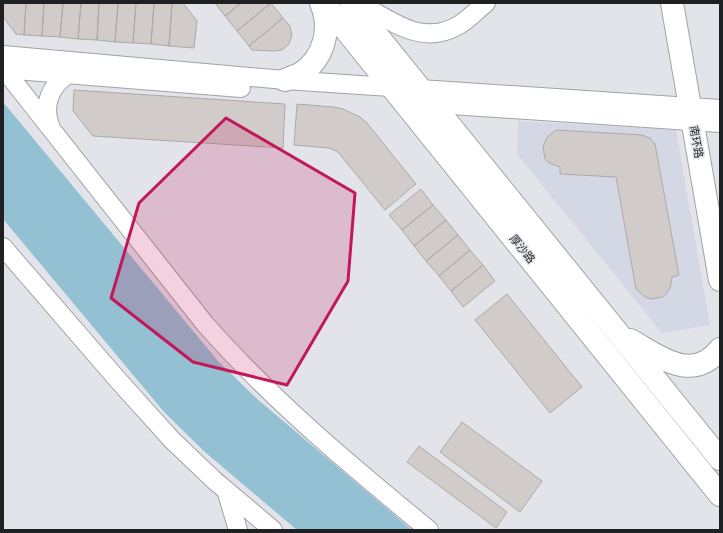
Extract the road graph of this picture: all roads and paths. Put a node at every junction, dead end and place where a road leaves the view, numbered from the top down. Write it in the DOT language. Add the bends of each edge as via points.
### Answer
graph roads {
  1 [pos="322,3"];
  2 [pos="351,3"];
  3 [pos="359,3"];
  4 [pos="486,3"];
  5 [pos="672,3"];
  6 [pos="3,65"];
  7 [pos="67,75"];
  8 [pos="285,80"];
  9 [pos="397,94"];
  10 [pos="427,97"];
  11 [pos="720,109"];
  12 [pos="691,114"];
  13 [pos="720,123"];
  14 [pos="52,130"];
  15 [pos="3,247"];
  16 [pos="720,280"];
  17 [pos="618,333"];
  18 [pos="720,349"];
  19 [pos="720,458"];
  20 [pos="226,490"];
  21 [pos="720,495"];
  22 [pos="238,530"];
  23 [pos="273,530"];
  24 [pos="429,530"];
  1 -- 8 [label="main road" via="327,26 319,54 311,65"];
  1 -- 9 [label="main road, 厚沙路"];
  2 -- 10 [label="main road, 厚沙路"];
  3 -- 4 [label="street" via="405,28 417,33 430,34 440,33 461,24"];
  5 -- 12 [label="main road, 南环路"];
  6 -- 7 [label="street"];
  6 -- 8 [label="street"];
  6 -- 14 [label="street"];
  7 -- 9 [label="street"];
  7 -- 14 [label="street" via="53,88 48,101 47,116"];
  8 -- 9 [label="street"];
  9 -- 10 [label="street"];
  9 -- 21 [label="main road, 厚沙路"];
  10 -- 12 [label="street"];
  10 -- 17 [label="main road, 厚沙路"];
  11 -- 12 [label="street"];
  12 -- 13 [label="street"];
  12 -- 16 [label="main road, 南环路"];
  14 -- 24 [label="street" via="232,355 314,433"];
  15 -- 20 [label="street" via="172,440"];
  17 -- 18 [label="main road" via="669,362 681,366 704,363"];
  17 -- 19 [label="main road, 厚沙路"];
  20 -- 22 [label="street"];
  20 -- 23 [label="street"];
}
